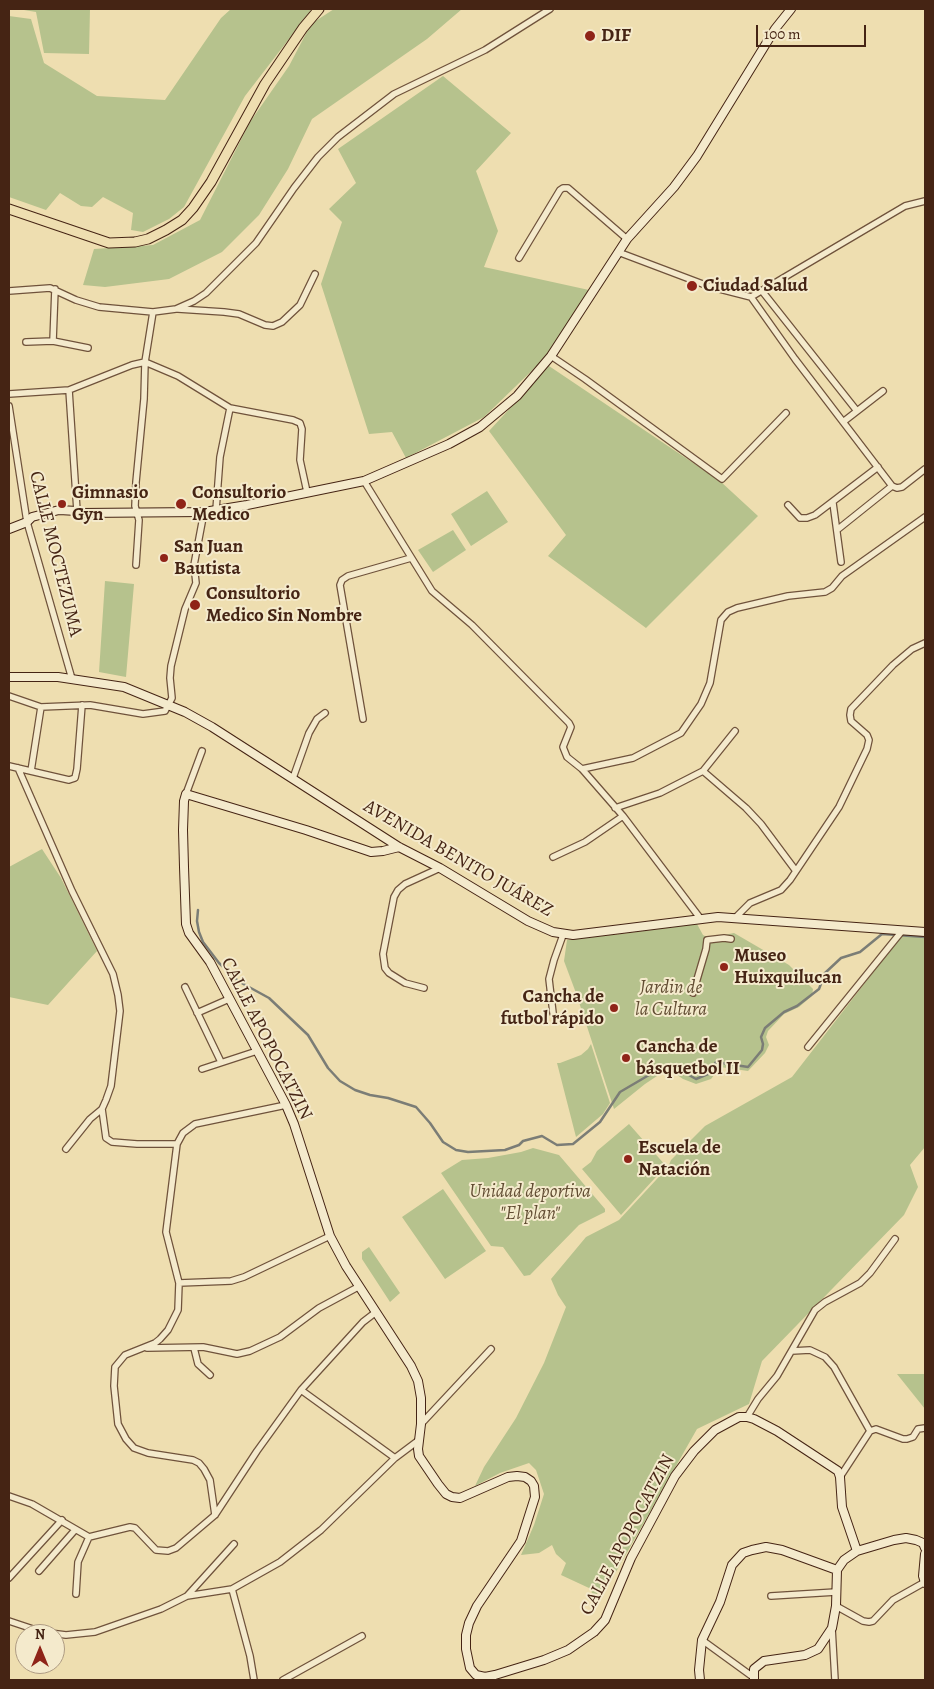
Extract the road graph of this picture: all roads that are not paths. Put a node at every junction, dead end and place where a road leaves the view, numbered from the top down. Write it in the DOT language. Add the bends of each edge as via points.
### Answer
graph roads {
  1 [pos="320,9"];
  2 [pos="550,9"];
  3 [pos="791,9"];
  4 [pos="925,201"];
  5 [pos="9,209"];
  6 [pos="627,239"];
  7 [pos="618,252"];
  8 [pos="519,258"];
  9 [pos="315,274"];
  10 [pos="56,289"];
  11 [pos="9,291"];
  12 [pos="762,291"];
  13 [pos="751,297"];
  14 [pos="176,309"];
  15 [pos="154,312"];
  16 [pos="782,316"];
  17 [pos="770,323"];
  18 [pos="53,340"];
  19 [pos="26,342"];
  20 [pos="88,348"];
  21 [pos="552,356"];
  22 [pos="145,362"];
  23 [pos="69,390"];
  24 [pos="883,391"];
  25 [pos="9,394"];
  26 [pos="9,406"];
  27 [pos="230,408"];
  28 [pos="857,411"];
  29 [pos="786,413"];
  30 [pos="843,422"];
  31 [pos="878,468"];
  32 [pos="925,469"];
  33 [pos="364,481"];
  34 [pos="892,486"];
  35 [pos="307,492"];
  36 [pos="833,503"];
  37 [pos="788,505"];
  38 [pos="216,510"];
  39 [pos="77,511"];
  40 [pos="204,512"];
  41 [pos="137,513"];
  42 [pos="925,517"];
  43 [pos="27,522"];
  44 [pos="9,530"];
  45 [pos="837,530"];
  46 [pos="411,558"];
  47 [pos="841,562"];
  48 [pos="136,565"];
  49 [pos="925,642"];
  50 [pos="9,677"];
  51 [pos="72,679"];
  52 [pos="9,696"];
  53 [pos="82,705"];
  54 [pos="169,706"];
  55 [pos="41,707"];
  56 [pos="326,713"];
  57 [pos="363,720"];
  58 [pos="735,731"];
  59 [pos="202,751"];
  60 [pos="9,766"];
  61 [pos="18,768"];
  62 [pos="582,769"];
  63 [pos="31,771"];
  64 [pos="703,771"];
  65 [pos="293,778"];
  66 [pos="186,794"];
  67 [pos="615,808"];
  68 [pos="623,816"];
  69 [pos="399,847"];
  70 [pos="553,858"];
  71 [pos="440,868"];
  72 [pos="796,871"];
  73 [pos="736,917"];
  74 [pos="700,918"];
  75 [pos="902,931"];
  76 [pos="925,932"];
  77 [pos="563,935"];
  78 [pos="731,939"];
  79 [pos="185,987"];
  80 [pos="424,988"];
  81 [pos="694,992"];
  82 [pos="229,999"];
  83 [pos="552,1013"];
  84 [pos="196,1014"];
  85 [pos="808,1047"];
  86 [pos="257,1051"];
  87 [pos="221,1062"];
  88 [pos="202,1068"];
  89 [pos="286,1105"];
  90 [pos="102,1109"];
  91 [pos="177,1144"];
  92 [pos="66,1149"];
  93 [pos="330,1236"];
  94 [pos="895,1239"];
  95 [pos="179,1283"];
  96 [pos="358,1287"];
  97 [pos="376,1312"];
  98 [pos="143,1348"];
  99 [pos="194,1348"];
  100 [pos="491,1349"];
  101 [pos="792,1352"];
  102 [pos="210,1375"];
  103 [pos="301,1390"];
  104 [pos="746,1417"];
  105 [pos="421,1424"];
  106 [pos="925,1428"];
  107 [pos="870,1431"];
  108 [pos="419,1440"];
  109 [pos="395,1458"];
  110 [pos="840,1477"];
  111 [pos="9,1496"];
  112 [pos="216,1514"];
  113 [pos="62,1520"];
  114 [pos="75,1530"];
  115 [pos="89,1537"];
  116 [pos="234,1544"];
  117 [pos="925,1548"];
  118 [pos="857,1551"];
  119 [pos="925,1554"];
  120 [pos="837,1570"];
  121 [pos="39,1571"];
  122 [pos="9,1578"];
  123 [pos="925,1582"];
  124 [pos="232,1590"];
  125 [pos="836,1592"];
  126 [pos="76,1594"];
  127 [pos="187,1596"];
  128 [pos="771,1596"];
  129 [pos="836,1606"];
  130 [pos="9,1621"];
  131 [pos="832,1628"];
  132 [pos="362,1636"];
  133 [pos="702,1640"];
  134 [pos="754,1679"];
  135 [pos="254,1680"];
  136 [pos="283,1680"];
  137 [pos="700,1680"];
  138 [pos="835,1680"];
  1 -- 5 [label="main road" via="265,84 211,182 182,220 148,239 109,243"];
  2 -- 14 [label="street" via="485,50 394,94 338,137 294,188 256,243 206,293"];
  3 -- 6 [label="main road" via="775,29 697,156"];
  4 -- 12 [label="street" via="905,206"];
  6 -- 7 [label="main road"];
  6 -- 8 [label="street" via="568,188 563,188"];
  7 -- 13 [label="street" via="708,286"];
  7 -- 21 [label="main road"];
  9 -- 14 [label="street" via="300,305 273,326 239,314"];
  10 -- 11 [label="street"];
  10 -- 15 [label="street" via="99,307"];
  10 -- 18 [label="street"];
  12 -- 13 [label="street"];
  12 -- 16 [label="street"];
  13 -- 17 [label="street"];
  14 -- 15 [label="street"];
  15 -- 22 [label="street"];
  16 -- 17 [label="street"];
  16 -- 28 [label="street"];
  17 -- 30 [label="street"];
  18 -- 19 [label="street"];
  18 -- 20 [label="street"];
  21 -- 29 [label="street" via="722,479"];
  21 -- 33 [label="main road" via="517,396 480,427"];
  22 -- 23 [label="street"];
  22 -- 27 [label="street" via="178,376"];
  22 -- 41 [label="street" via="136,482"];
  23 -- 25 [label="street"];
  23 -- 39 [label="street"];
  24 -- 28 [label="street"];
  26 -- 43 [label="street, CALLE MOCTEZUMA"];
  27 -- 35 [label="street" via="300,424 300,460"];
  27 -- 38 [label="street" via="220,457"];
  28 -- 30 [label="street"];
  30 -- 31 [label="street"];
  31 -- 34 [label="street"];
  31 -- 36 [label="street"];
  32 -- 34 [label="street" via="902,487"];
  33 -- 35 [label="main road"];
  33 -- 46 [label="street"];
  34 -- 45 [label="street"];
  35 -- 38 [label="main road"];
  36 -- 37 [label="street" via="807,518 800,518"];
  36 -- 45 [label="street"];
  38 -- 40 [label="main road"];
  39 -- 41 [label="main road"];
  39 -- 43 [label="main road" via="46,512 32,516"];
  40 -- 41 [label="main road"];
  40 -- 54 [label="street" via="194,565 196,583 171,666 172,698"];
  41 -- 48 [label="street"];
  42 -- 62 [label="street" via="842,576 825,592 794,594 728,612 721,620 710,683 701,704 681,733 633,758"];
  43 -- 44 [label="main road"];
  43 -- 51 [label="street, CALLE MOCTEZUMA"];
  45 -- 47 [label="street"];
  46 -- 57 [label="street" via="348,576 340,584"];
  46 -- 62 [label="street" via="432,590 472,625 569,723 571,727 563,747 567,757"];
  49 -- 72 [label="street" via="893,665 851,709 851,721 869,740 867,749 839,806"];
  50 -- 51 [label="main road, AVENIDA BENITO JUÁREZ"];
  51 -- 54 [label="main road, AVENIDA BENITO JUÁREZ" via="124,687"];
  52 -- 55 [label="street"];
  53 -- 54 [label="street" via="143,714 160,713"];
  53 -- 55 [label="street"];
  53 -- 63 [label="street" via="75,778 69,780"];
  54 -- 65 [label="main road, AVENIDA BENITO JUÁREZ" via="212,727"];
  55 -- 63 [label="street"];
  56 -- 65 [label="street" via="317,719 309,733"];
  58 -- 64 [label="street"];
  59 -- 66 [label="street, CALLE APOPOCATZIN"];
  60 -- 61 [label="street"];
  61 -- 63 [label="street"];
  61 -- 90 [label="street" via="47,838 115,981 120,1011 111,1086"];
  62 -- 67 [label="street"];
  64 -- 67 [label="street" via="660,793"];
  64 -- 72 [label="street" via="751,813"];
  65 -- 69 [label="main road, AVENIDA BENITO JUÁREZ"];
  66 -- 69 [label="main road" via="371,852"];
  66 -- 82 [label="main road, CALLE APOPOCATZIN" via="183,830 186,924"];
  67 -- 68 [label="street"];
  68 -- 70 [label="street" via="585,842"];
  68 -- 74 [label="street"];
  69 -- 71 [label="main road, AVENIDA BENITO JUÁREZ"];
  71 -- 77 [label="main road, AVENIDA BENITO JUÁREZ" via="528,921"];
  71 -- 80 [label="street" via="398,890 383,954 389,973 405,983"];
  72 -- 73 [label="street" via="781,890 750,903"];
  73 -- 74 [label="main road, AVENIDA BENITO JUÁREZ"];
  73 -- 75 [label="main road, AVENIDA BENITO JUÁREZ"];
  74 -- 77 [label="main road, AVENIDA BENITO JUÁREZ"];
  75 -- 76 [label="main road, AVENIDA BENITO JUÁREZ"];
  75 -- 85 [label="street"];
  77 -- 83 [label="street" via="549,979"];
  78 -- 81 [label="street" via="707,940"];
  79 -- 84 [label="street"];
  82 -- 84 [label="street"];
  82 -- 86 [label="main road, CALLE APOPOCATZIN"];
  84 -- 87 [label="street"];
  86 -- 87 [label="street"];
  86 -- 89 [label="main road, CALLE APOPOCATZIN"];
  87 -- 88 [label="street"];
  89 -- 91 [label="street" via="194,1124 183,1132"];
  89 -- 93 [label="main road, CALLE APOPOCATZIN"];
  90 -- 91 [label="street" via="106,1138 112,1142"];
  90 -- 92 [label="street"];
  91 -- 95 [label="street" via="166,1232"];
  93 -- 95 [label="street" via="244,1277 231,1281"];
  93 -- 96 [label="main road, CALLE APOPOCATZIN"];
  94 -- 101 [label="street" via="860,1283 824,1302 816,1310"];
  95 -- 98 [label="street" via="178,1310 168,1330 155,1343"];
  96 -- 97 [label="main road, CALLE APOPOCATZIN"];
  96 -- 99 [label="street" via="319,1308 280,1337 250,1351 232,1354"];
  97 -- 103 [label="street"];
  97 -- 105 [label="main road, CALLE APOPOCATZIN" via="418,1381"];
  98 -- 99 [label="street"];
  98 -- 112 [label="street" via="125,1355 115,1368 118,1424 134,1448 199,1464 210,1480"];
  99 -- 102 [label="street" via="198,1364"];
  100 -- 105 [label="street"];
  101 -- 104 [label="street"];
  101 -- 107 [label="street" via="810,1350 825,1357"];
  103 -- 109 [label="street"];
  103 -- 112 [label="street"];
  104 -- 108 [label="main road, CALLE APOPOCATZIN" via="739,1417 715,1430 675,1476 632,1558 605,1620 594,1632 568,1650 544,1660 485,1677 476,1675 470,1668 466,1635 477,1606 521,1541 535,1497 534,1486 525,1477 508,1477 460,1498 452,1497 446,1494 419,1456"];
  104 -- 110 [label="main road" via="792,1441 838,1471"];
  105 -- 108 [label="main road, CALLE APOPOCATZIN"];
  106 -- 107 [label="street" via="918,1429 907,1439 876,1429"];
  107 -- 110 [label="street"];
  108 -- 109 [label="street"];
  109 -- 124 [label="street" via="321,1530 280,1562"];
  110 -- 118 [label="main road" via="842,1507"];
  111 -- 113 [label="street"];
  112 -- 115 [label="street" via="176,1548 168,1551 156,1550 135,1528 130,1527"];
  113 -- 114 [label="street"];
  113 -- 122 [label="street"];
  114 -- 115 [label="street"];
  114 -- 121 [label="street"];
  115 -- 126 [label="street" via="78,1562"];
  116 -- 127 [label="street"];
  117 -- 118 [label="main road" via="923,1543 906,1538"];
  118 -- 120 [label="main road"];
  119 -- 123 [label="main road"];
  120 -- 125 [label="main road"];
  120 -- 133 [label="main road" via="766,1547 743,1553 732,1565 720,1602"];
  123 -- 129 [label="street" via="893,1600 873,1621 863,1621"];
  124 -- 127 [label="street"];
  124 -- 135 [label="street"];
  125 -- 128 [label="street"];
  125 -- 129 [label="main road"];
  127 -- 130 [label="street" via="161,1609 95,1632 58,1634"];
  129 -- 131 [label="main road"];
  131 -- 134 [label="main road" via="818,1649 805,1655 764,1661 754,1669"];
  131 -- 138 [label="street"];
  132 -- 136 [label="street"];
  133 -- 134 [label="street"];
  133 -- 137 [label="main road"];
}
